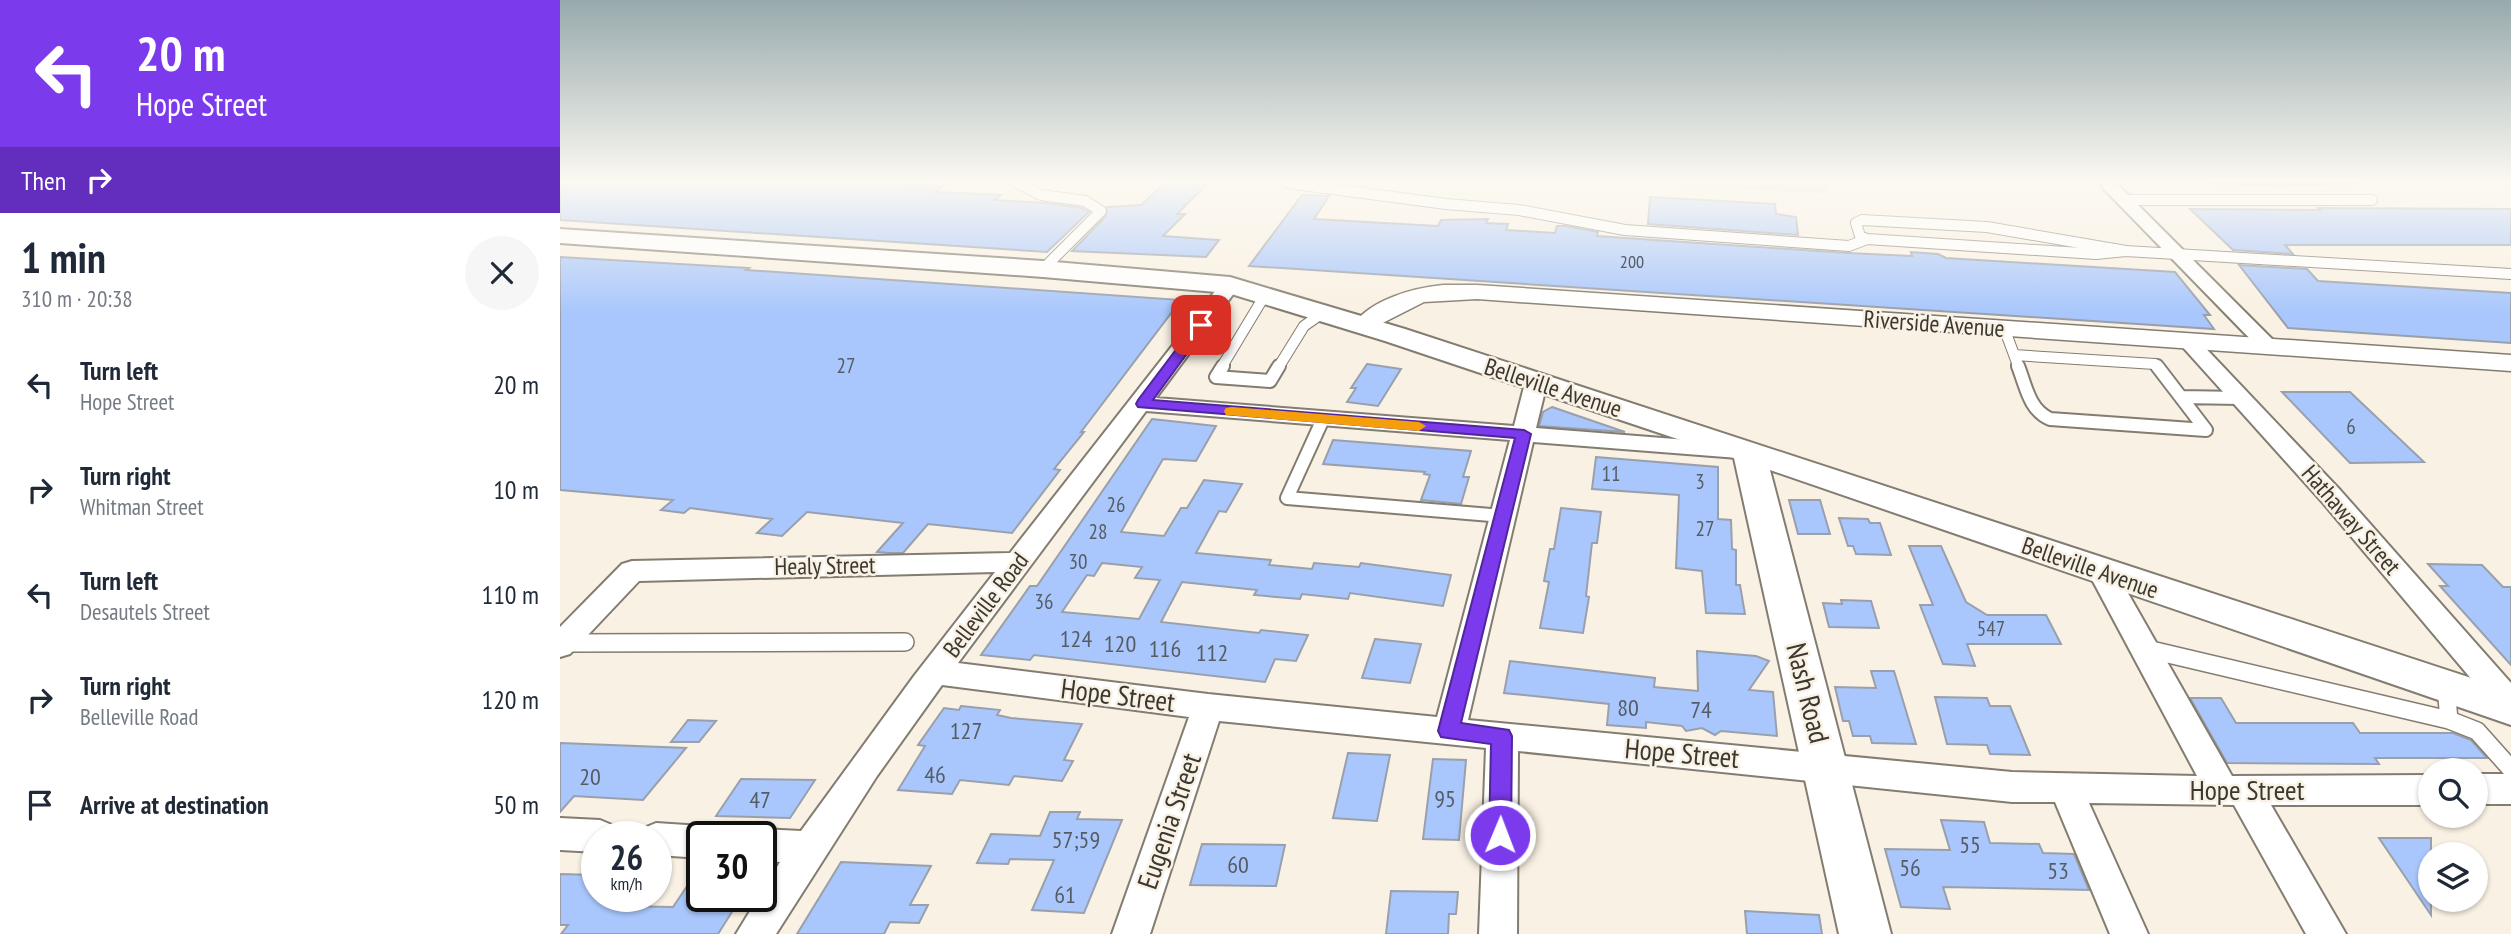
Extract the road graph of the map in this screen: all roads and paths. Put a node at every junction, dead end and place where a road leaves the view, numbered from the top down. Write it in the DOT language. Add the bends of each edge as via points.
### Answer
graph roads {
  1 [pos="1086,226"];
  2 [pos="1602,226"];
  3 [pos="1857,226"];
  4 [pos="1962,226"];
  5 [pos="2150,226"];
  6 [pos="560,236"];
  7 [pos="1867,239"];
  8 [pos="2126,251"];
  9 [pos="2177,253"];
  10 [pos="1043,269"];
  11 [pos="2511,274"];
  12 [pos="1230,285"];
  13 [pos="1265,295"];
  14 [pos="1324,312"];
  15 [pos="1365,325"];
  16 [pos="2004,328"];
  17 [pos="2187,340"];
  18 [pos="2267,345"];
  19 [pos="2014,355"];
  20 [pos="2511,363"];
  21 [pos="1536,383"];
  22 [pos="2181,397"];
  23 [pos="2241,398"];
  24 [pos="1143,404"];
  25 [pos="1323,419"];
  26 [pos="1524,434"];
  27 [pos="1749,452"];
  28 [pos="1503,516"];
  29 [pos="1017,562"];
  30 [pos="2102,572"];
  31 [pos="905,642"];
  32 [pos="561,643"];
  33 [pos="2144,648"];
  34 [pos="936,672"];
  35 [pos="2447,703"];
  36 [pos="2511,706"];
  37 [pos="1208,707"];
  38 [pos="1448,731"];
  39 [pos="1502,736"];
  40 [pos="1826,767"];
  41 [pos="2511,769"];
  42 [pos="2066,789"];
  43 [pos="2488,789"];
  44 [pos="2511,789"];
  45 [pos="2418,790"];
  46 [pos="2233,791"];
  47 [pos="560,834"];
  48 [pos="581,835"];
  49 [pos="777,846"];
  50 [pos="811,848"];
  51 [pos="755,934"];
  52 [pos="1131,934"];
  53 [pos="1498,934"];
  54 [pos="1865,934"];
  55 [pos="2129,934"];
  56 [pos="2328,934"];
  1 -- 10 [label="lane"];
  2 -- 7 [label="lane" via="1849,246"];
  3 -- 7 [label="lane" via="1860,236"];
  4 -- 8 [label="lane"];
  5 -- 9 [label="street"];
  6 -- 10 [label="main road, Belleville Avenue"];
  7 -- 8 [label="lane" via="2096,254"];
  8 -- 9 [label="lane"];
  9 -- 11 [label="lane"];
  9 -- 18 [label="street"];
  10 -- 12 [label="main road, Belleville Avenue"];
  12 -- 13 [label="main road, Belleville Avenue"];
  12 -- 24 [label="street, Belleville Road"];
  13 -- 14 [label="main road, Belleville Avenue"];
  13 -- 14 [label="lane" via="1216,377 1270,381 1304,326"];
  14 -- 15 [label="main road, Belleville Avenue"];
  15 -- 16 [label="street, Riverside Avenue" via="1411,296 1438,291"];
  15 -- 21 [label="main road, Belleville Avenue"];
  16 -- 17 [label="street, Riverside Avenue"];
  16 -- 19 [label="lane"];
  17 -- 18 [label="street, Riverside Avenue"];
  17 -- 23 [label="street, Hathaway Street"];
  18 -- 20 [label="street, Riverside Avenue"];
  19 -- 22 [label="lane" via="2155,364"];
  19 -- 22 [label="lane" via="2033,406 2050,419 2206,430"];
  21 -- 26 [label="street"];
  21 -- 27 [label="main road, Belleville Avenue"];
  22 -- 23 [label="lane"];
  23 -- 36 [label="street, Hathaway Street"];
  24 -- 25 [label="street"];
  24 -- 29 [label="street, Belleville Road"];
  25 -- 26 [label="street"];
  25 -- 28 [label="lane" via="1287,498"];
  26 -- 27 [label="street"];
  26 -- 28 [label="street"];
  27 -- 30 [label="main road, Belleville Avenue"];
  27 -- 40 [label="main road, Nash Road"];
  28 -- 38 [label="street"];
  29 -- 32 [label="street, Healy Street" via="632,571"];
  29 -- 34 [label="street, Belleville Road"];
  30 -- 33 [label="street"];
  30 -- 35 [label="main road, Belleville Avenue"];
  31 -- 32 [label="lane"];
  33 -- 35 [label="lane"];
  33 -- 46 [label="street"];
  34 -- 37 [label="street, Hope Street"];
  34 -- 50 [label="street, Belleville Road"];
  35 -- 36 [label="main road, Belleville Avenue"];
  35 -- 41 [label="lane"];
  37 -- 38 [label="street, Hope Street"];
  37 -- 52 [label="street, Eugenia Street"];
  38 -- 39 [label="street, Hope Street"];
  39 -- 40 [label="street, Hope Street"];
  39 -- 53 [label="street"];
  40 -- 42 [label="street, Hope Street"];
  40 -- 54 [label="main road, Nash Road"];
  42 -- 46 [label="street, Hope Street"];
  42 -- 55 [label="street"];
  43 -- 44 [label="street"];
  45 -- 46 [label="street, Hope Street"];
  46 -- 56 [label="street"];
  47 -- 48 [label="street"];
  49 -- 50 [label="street"];
  50 -- 51 [label="street, Belleville Road"];
}
